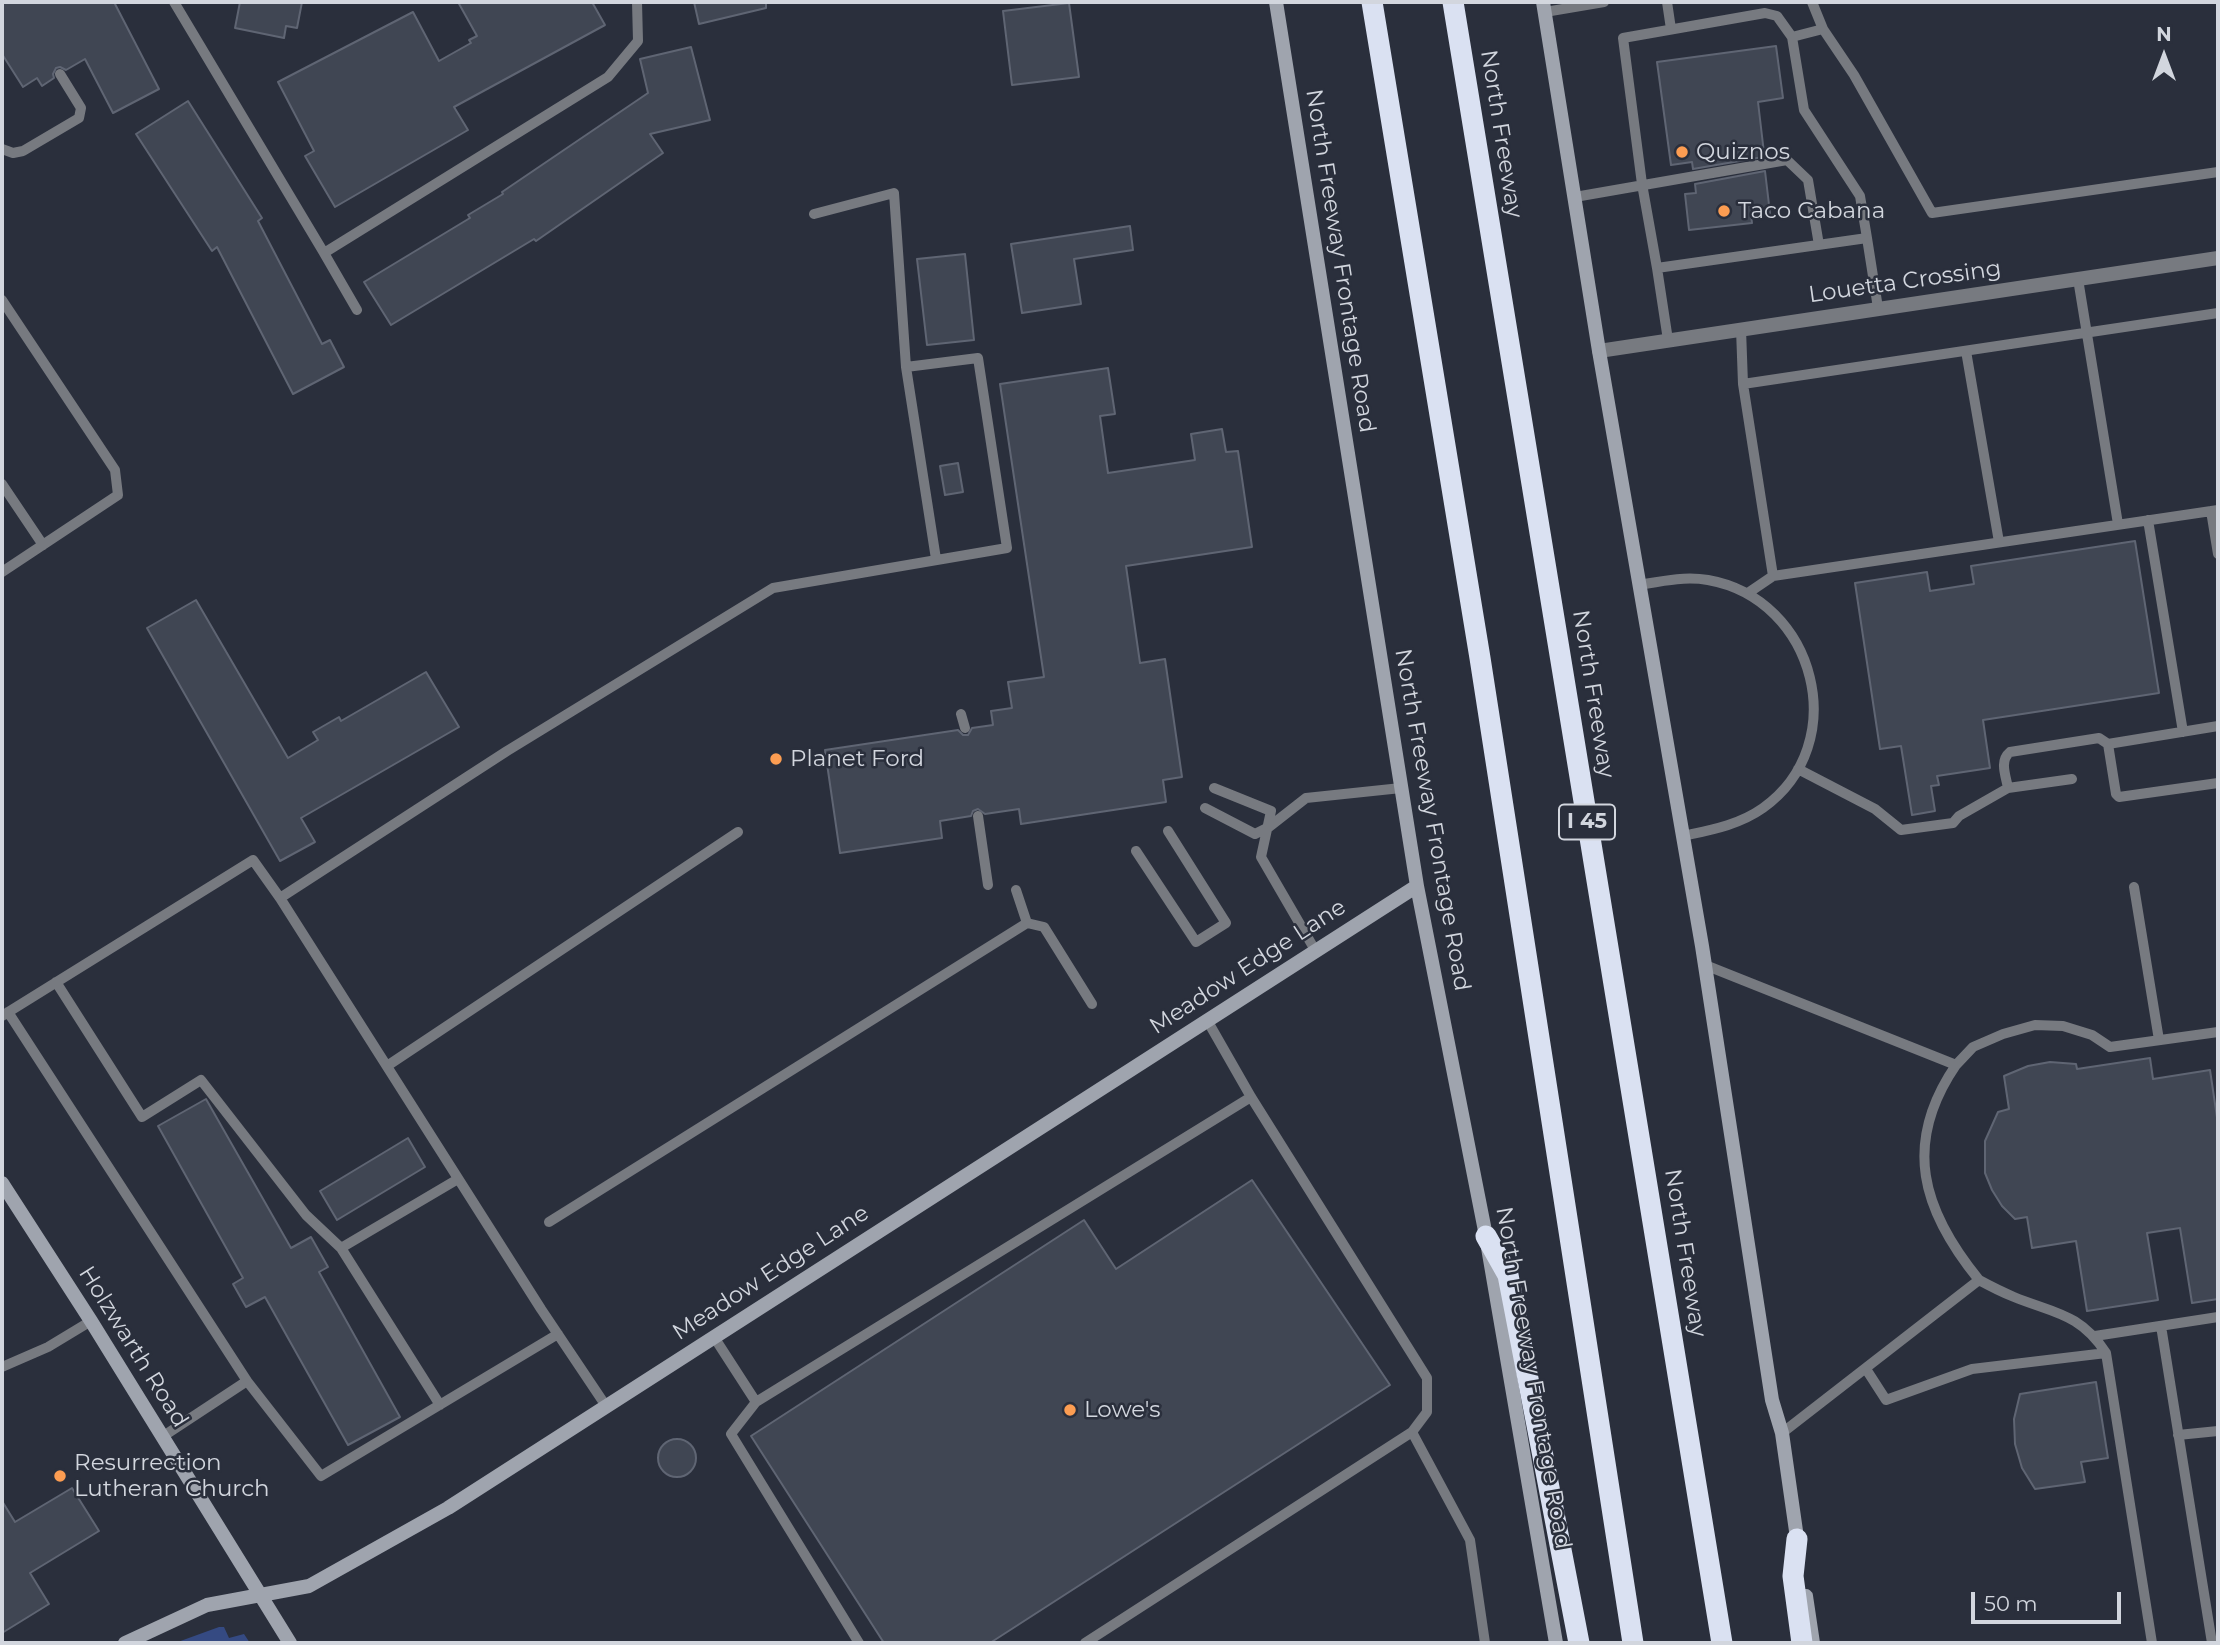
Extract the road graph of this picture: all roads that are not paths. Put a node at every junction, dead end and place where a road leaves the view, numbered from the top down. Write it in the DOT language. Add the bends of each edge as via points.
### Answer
graph roads {
  1 [pos="174,2"];
  2 [pos="637,2"];
  3 [pos="1276,2"];
  4 [pos="1372,2"];
  5 [pos="1453,2"];
  6 [pos="1604,2"];
  7 [pos="1667,2"];
  8 [pos="1812,2"];
  9 [pos="1544,7"];
  10 [pos="1671,29"];
  11 [pos="1824,29"];
  12 [pos="1792,37"];
  13 [pos="60,74"];
  14 [pos="2,149"];
  15 [pos="2218,172"];
  16 [pos="1642,184"];
  17 [pos="1574,197"];
  18 [pos="814,214"];
  19 [pos="1867,238"];
  20 [pos="1819,245"];
  21 [pos="324,253"];
  22 [pos="2218,258"];
  23 [pos="1657,268"];
  24 [pos="2078,279"];
  25 [pos="2,300"];
  26 [pos="1878,308"];
  27 [pos="357,310"];
  28 [pos="2218,313"];
  29 [pos="1741,329"];
  30 [pos="2087,332"];
  31 [pos="1668,340"];
  32 [pos="1599,351"];
  33 [pos="1966,351"];
  34 [pos="906,367"];
  35 [pos="1743,384"];
  36 [pos="2,484"];
  37 [pos="2215,510"];
  38 [pos="2148,520"];
  39 [pos="2118,524"];
  40 [pos="1999,542"];
  41 [pos="43,545"];
  42 [pos="2218,554"];
  43 [pos="936,559"];
  44 [pos="2,572"];
  45 [pos="1773,576"];
  46 [pos="1639,584"];
  47 [pos="1748,593"];
  48 [pos="961,714"];
  49 [pos="2218,726"];
  50 [pos="965,728"];
  51 [pos="2183,732"];
  52 [pos="2108,744"];
  53 [pos="1798,769"];
  54 [pos="2072,779"];
  55 [pos="2218,783"];
  56 [pos="1214,788"];
  57 [pos="1401,788"];
  58 [pos="2008,788"];
  59 [pos="1205,808"];
  60 [pos="978,816"];
  61 [pos="1269,827"];
  62 [pos="1168,831"];
  63 [pos="738,832"];
  64 [pos="1683,836"];
  65 [pos="1136,851"];
  66 [pos="988,885"];
  67 [pos="1417,886"];
  68 [pos="2134,887"];
  69 [pos="1016,890"];
  70 [pos="280,898"];
  71 [pos="1027,923"];
  72 [pos="1315,950"];
  73 [pos="1705,965"];
  74 [pos="56,982"];
  75 [pos="1093,1004"];
  76 [pos="5,1014"];
  77 [pos="1207,1020"];
  78 [pos="2218,1032"];
  79 [pos="2159,1040"];
  80 [pos="1956,1065"];
  81 [pos="387,1066"];
  82 [pos="1251,1097"];
  83 [pos="458,1178"];
  84 [pos="2,1183"];
  85 [pos="549,1222"];
  86 [pos="1486,1236"];
  87 [pos="341,1248"];
  88 [pos="1979,1280"];
  89 [pos="2218,1317"];
  90 [pos="91,1321"];
  91 [pos="2161,1326"];
  92 [pos="558,1334"];
  93 [pos="2095,1336"];
  94 [pos="714,1337"];
  95 [pos="2105,1353"];
  96 [pos="2,1367"];
  97 [pos="1866,1369"];
  98 [pos="247,1381"];
  99 [pos="756,1402"];
  100 [pos="440,1405"];
  101 [pos="606,1406"];
  102 [pos="2218,1431"];
  103 [pos="1412,1432"];
  104 [pos="1782,1433"];
  105 [pos="2178,1435"];
  106 [pos="162,1437"];
  107 [pos="1797,1539"];
  108 [pos="259,1594"];
  109 [pos="125,1643"];
  110 [pos="290,1643"];
  111 [pos="859,1643"];
  112 [pos="1085,1643"];
  113 [pos="1485,1643"];
  114 [pos="1556,1643"];
  115 [pos="1580,1643"];
  116 [pos="1633,1643"];
  117 [pos="1722,1643"];
  118 [pos="1802,1643"];
  119 [pos="1813,1643"];
  120 [pos="2152,1643"];
  121 [pos="2212,1643"];
  1 -- 21 [label="lane"];
  2 -- 21 [label="lane" via="638,41 608,77"];
  3 -- 57 [label="main road, North Freeway Frontage Road"];
  4 -- 116 [label="highway"];
  5 -- 117 [label="highway, North Freeway / I 45"];
  6 -- 9 [label="lane"];
  7 -- 10 [label="lane"];
  8 -- 11 [label="lane"];
  9 -- 17 [label="main road"];
  10 -- 12 [label="lane" via="1765,13 1777,16"];
  10 -- 16 [label="lane" via="1623,38"];
  11 -- 12 [label="lane"];
  11 -- 15 [label="lane" via="1932,213"];
  12 -- 19 [label="lane" via="1804,110 1860,196"];
  13 -- 14 [label="lane" via="81,107 79,118 23,151"];
  16 -- 17 [label="lane"];
  16 -- 20 [label="lane" via="1787,160 1808,180"];
  16 -- 23 [label="lane"];
  17 -- 32 [label="main road"];
  18 -- 34 [label="lane" via="894,193"];
  19 -- 20 [label="lane"];
  19 -- 26 [label="lane"];
  20 -- 23 [label="lane"];
  21 -- 27 [label="lane"];
  22 -- 24 [label="street, Louetta Crossing"];
  23 -- 31 [label="lane"];
  24 -- 26 [label="street, Louetta Crossing"];
  24 -- 30 [label="lane"];
  25 -- 41 [label="lane" via="116,470 118,495"];
  26 -- 29 [label="street, Louetta Crossing"];
  28 -- 30 [label="lane"];
  29 -- 31 [label="street, Louetta Crossing"];
  29 -- 35 [label="lane"];
  30 -- 33 [label="lane"];
  30 -- 39 [label="lane"];
  31 -- 32 [label="street, Louetta Crossing"];
  32 -- 46 [label="main road"];
  33 -- 35 [label="lane"];
  33 -- 40 [label="lane"];
  34 -- 43 [label="lane"];
  34 -- 43 [label="lane" via="978,358 1007,548"];
  35 -- 45 [label="lane"];
  36 -- 41 [label="lane"];
  37 -- 38 [label="lane"];
  37 -- 42 [label="lane"];
  38 -- 39 [label="lane"];
  38 -- 51 [label="lane"];
  39 -- 40 [label="lane"];
  40 -- 45 [label="lane"];
  41 -- 44 [label="lane"];
  43 -- 70 [label="lane" via="773,587"];
  45 -- 47 [label="lane"];
  46 -- 47 [label="lane" via="1687,578"];
  46 -- 64 [label="main road"];
  47 -- 53 [label="lane" via="1765,604 1794,639 1812,685 1811,735"];
  48 -- 50 [label="lane"];
  49 -- 51 [label="lane"];
  51 -- 52 [label="lane"];
  52 -- 55 [label="lane" via="2119,797"];
  52 -- 58 [label="lane" via="2099,738 2010,752 2004,762"];
  53 -- 58 [label="lane" via="1875,809 1901,830 1952,822"];
  53 -- 64 [label="lane" via="1764,807 1743,820"];
  54 -- 58 [label="lane"];
  56 -- 61 [label="lane" via="1271,811"];
  57 -- 61 [label="lane" via="1306,798"];
  57 -- 67 [label="main road, North Freeway Frontage Road"];
  59 -- 61 [label="lane" via="1255,834"];
  60 -- 66 [label="lane"];
  61 -- 72 [label="lane" via="1261,857"];
  62 -- 65 [label="lane" via="1226,923 1196,942"];
  63 -- 81 [label="lane"];
  64 -- 73 [label="main road"];
  67 -- 72 [label="main road, Meadow Edge Lane"];
  67 -- 86 [label="main road, North Freeway Frontage Road"];
  68 -- 79 [label="lane"];
  69 -- 71 [label="lane"];
  70 -- 74 [label="lane" via="253,860"];
  70 -- 81 [label="lane"];
  71 -- 75 [label="lane" via="1044,928"];
  71 -- 85 [label="lane"];
  72 -- 77 [label="main road, Meadow Edge Lane"];
  73 -- 80 [label="lane"];
  73 -- 104 [label="main road" via="1772,1401"];
  74 -- 76 [label="lane"];
  74 -- 87 [label="lane" via="142,1117 201,1080 306,1215"];
  76 -- 98 [label="lane"];
  77 -- 82 [label="lane"];
  77 -- 94 [label="main road, Meadow Edge Lane"];
  78 -- 79 [label="lane"];
  79 -- 80 [label="lane" via="2110,1047 2092,1035 2063,1026 2035,1026 1973,1048"];
  80 -- 88 [label="lane" via="1928,1120 1926,1175 1933,1206 1956,1252"];
  81 -- 83 [label="lane"];
  82 -- 99 [label="lane"];
  82 -- 103 [label="lane" via="1427,1378 1427,1412"];
  83 -- 87 [label="lane"];
  83 -- 92 [label="lane"];
  84 -- 90 [label="main road, Holzwarth Road"];
  86 -- 114 [label="main road, North Freeway Frontage Road"];
  86 -- 115 [label="highway" via="1508,1275"];
  87 -- 100 [label="lane"];
  88 -- 93 [label="lane" via="2059,1312"];
  88 -- 97 [label="lane"];
  89 -- 91 [label="lane"];
  90 -- 96 [label="lane"];
  90 -- 106 [label="main road, Holzwarth Road"];
  91 -- 93 [label="lane"];
  91 -- 105 [label="lane"];
  92 -- 100 [label="lane"];
  92 -- 101 [label="lane"];
  93 -- 95 [label="lane"];
  94 -- 99 [label="lane"];
  94 -- 101 [label="main road, Meadow Edge Lane"];
  95 -- 97 [label="lane" via="1972,1369 1886,1400"];
  95 -- 120 [label="lane"];
  97 -- 104 [label="lane"];
  98 -- 100 [label="lane" via="321,1476"];
  98 -- 106 [label="lane"];
  99 -- 111 [label="lane" via="731,1434"];
  101 -- 108 [label="main road, Meadow Edge Lane" via="448,1508 309,1586"];
  102 -- 105 [label="lane"];
  103 -- 112 [label="lane"];
  103 -- 113 [label="lane" via="1470,1539"];
  104 -- 107 [label="main road"];
  105 -- 121 [label="lane"];
  106 -- 108 [label="main road, Holzwarth Road"];
  107 -- 118 [label="highway" via="1793,1576"];
  107 -- 119 [label="main road"];
  108 -- 109 [label="main road, Meadow Edge Lane" via="207,1605"];
  108 -- 110 [label="main road, Holzwarth Road"];
}
